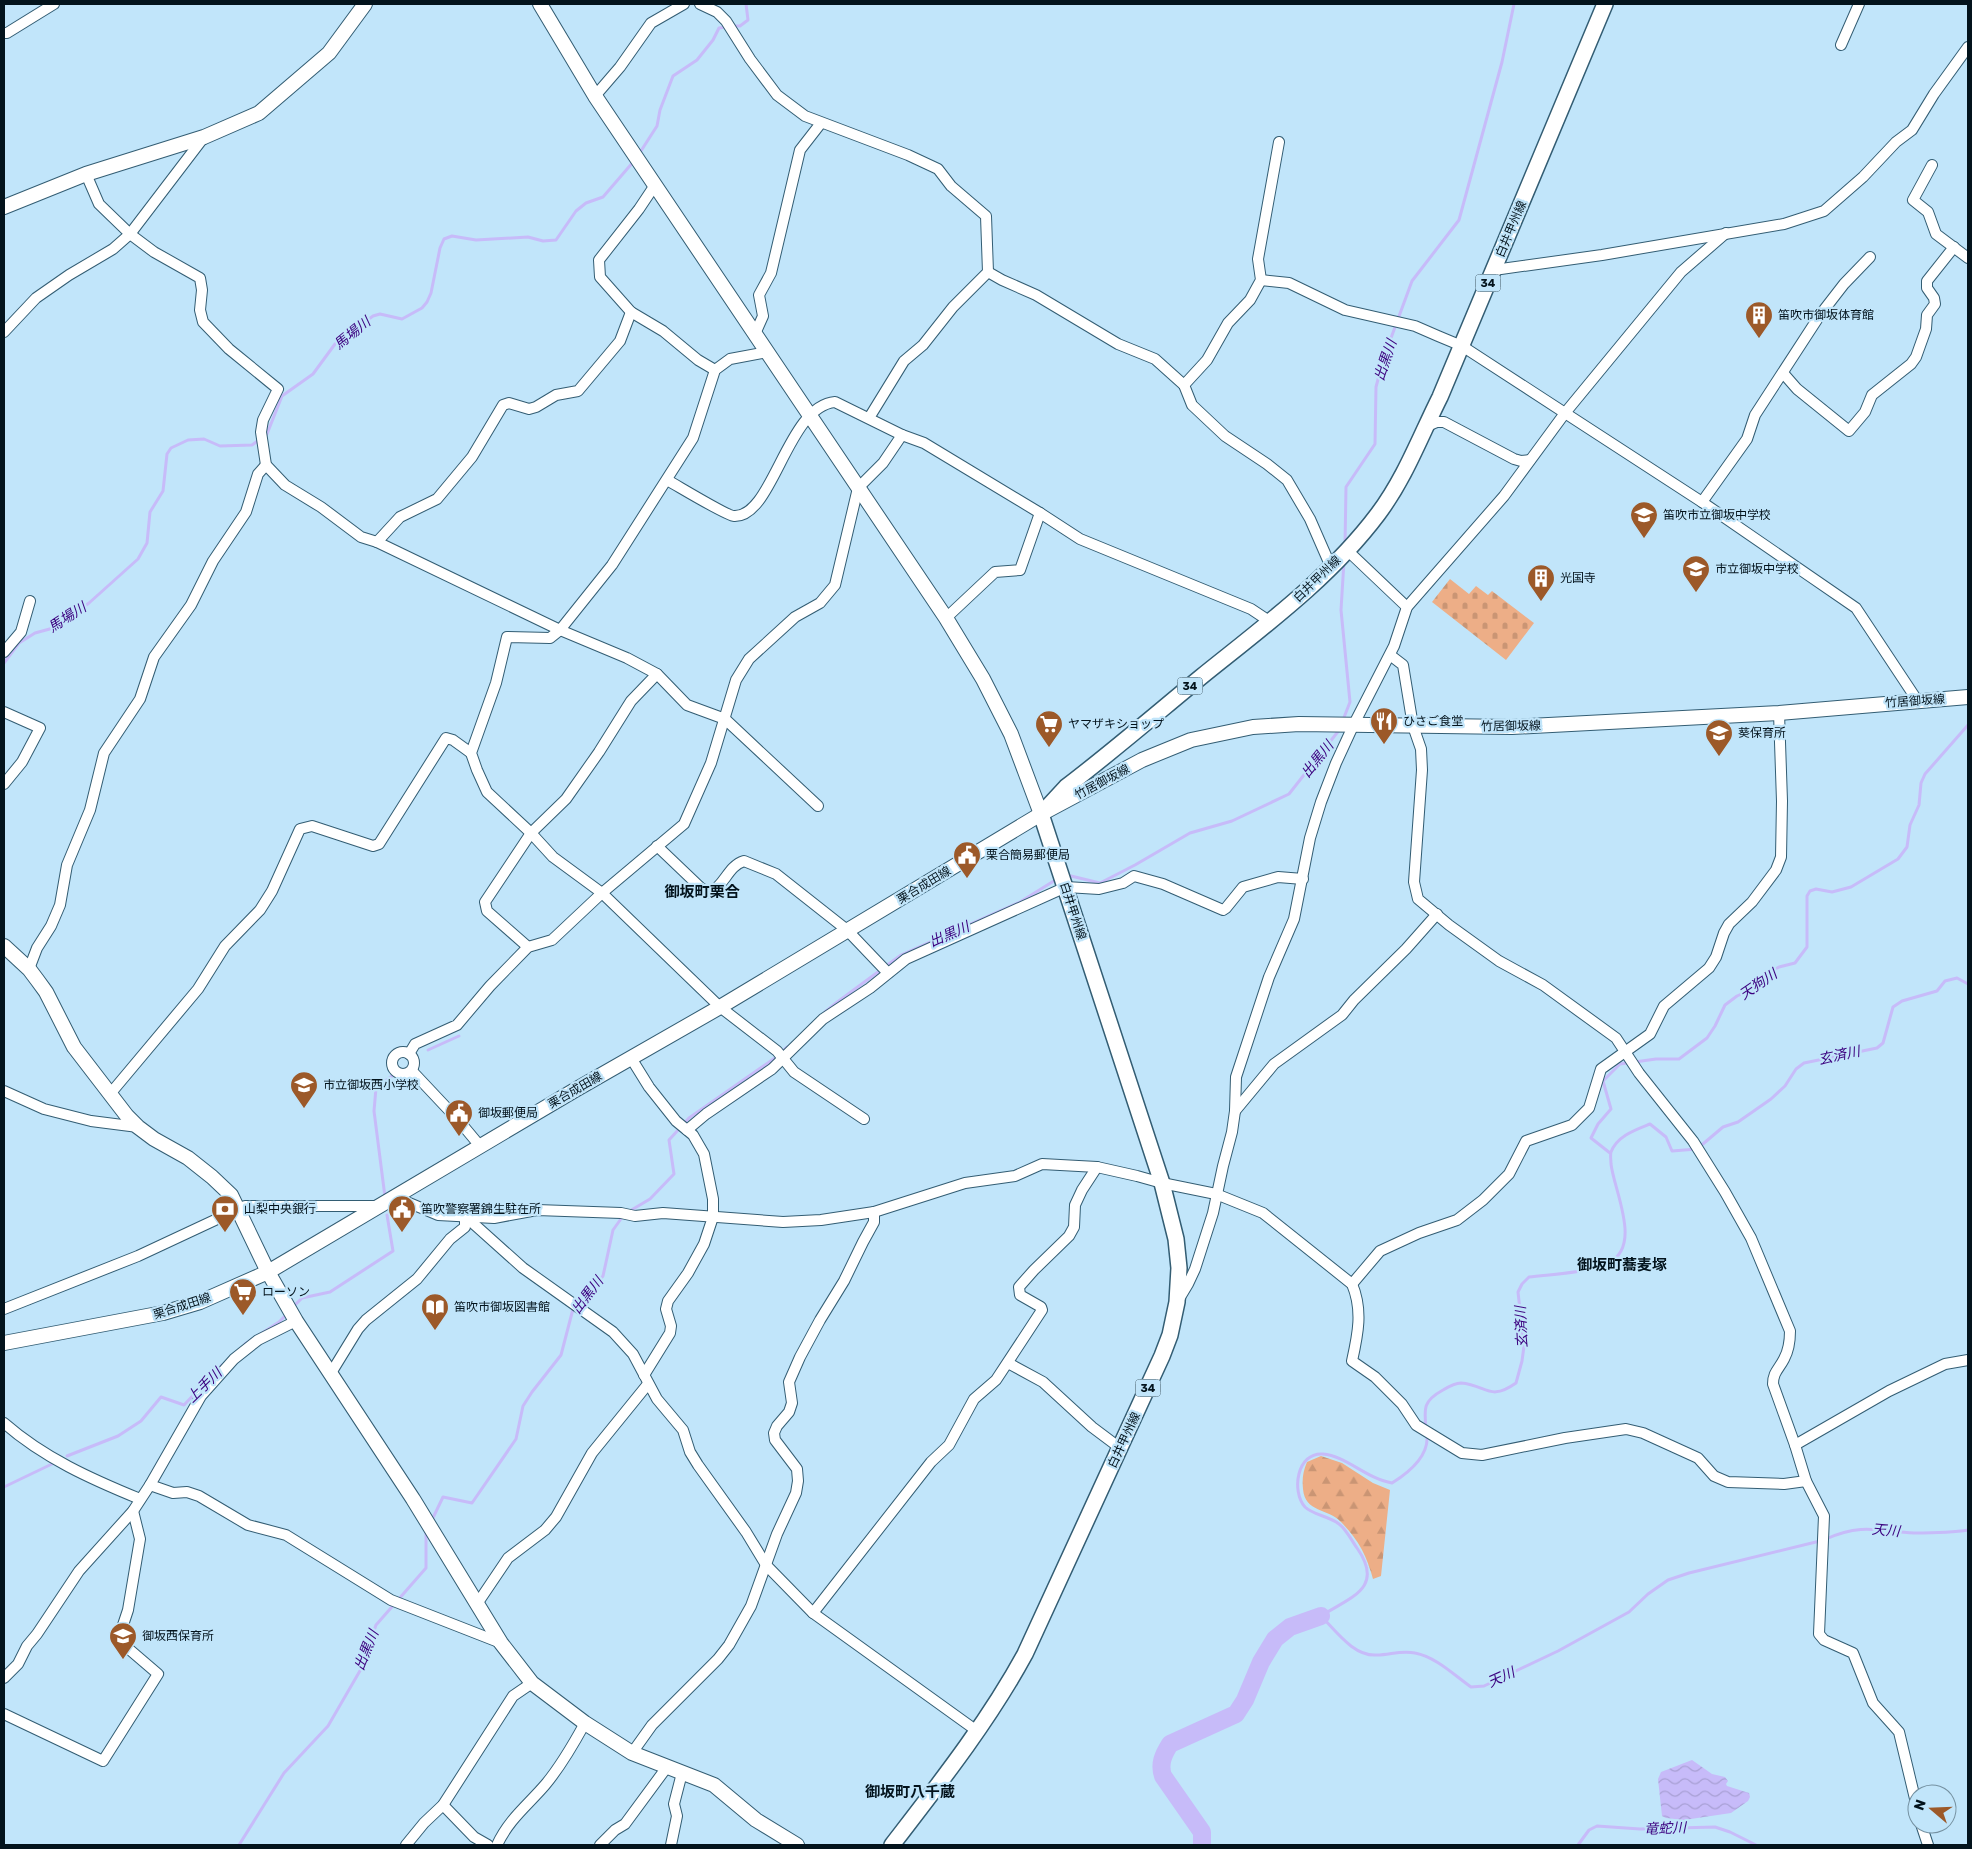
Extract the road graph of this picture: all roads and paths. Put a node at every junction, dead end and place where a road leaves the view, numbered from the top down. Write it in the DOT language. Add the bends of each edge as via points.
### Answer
graph roads {
  1 [pos="54,4"];
  2 [pos="365,4"];
  3 [pos="540,4"];
  4 [pos="684,4"];
  5 [pos="700,4"];
  6 [pos="1605,4"];
  7 [pos="1859,4"];
  8 [pos="4,33"];
  9 [pos="1842,45"];
  10 [pos="1968,47"];
  11 [pos="595,96"];
  12 [pos="821,122"];
  13 [pos="204,137"];
  14 [pos="1279,142"];
  15 [pos="1932,165"];
  16 [pos="86,174"];
  17 [pos="655,185"];
  18 [pos="4,207"];
  19 [pos="1726,233"];
  20 [pos="130,234"];
  21 [pos="1954,248"];
  22 [pos="1870,257"];
  23 [pos="1968,258"];
  24 [pos="1494,270"];
  25 [pos="988,272"];
  26 [pos="1261,280"];
  27 [pos="631,312"];
  28 [pos="4,332"];
  29 [pos="755,334"];
  30 [pos="1462,346"];
  31 [pos="767,352"];
  32 [pos="715,370"];
  33 [pos="1783,373"];
  34 [pos="1184,385"];
  35 [pos="1565,413"];
  36 [pos="811,416"];
  37 [pos="870,418"];
  38 [pos="1425,427"];
  39 [pos="902,435"];
  40 [pos="1530,460"];
  41 [pos="266,465"];
  42 [pos="667,480"];
  43 [pos="858,488"];
  44 [pos="1702,502"];
  45 [pos="1040,512"];
  46 [pos="377,542"];
  47 [pos="1339,559"];
  48 [pos="30,601"];
  49 [pos="1407,607"];
  50 [pos="946,618"];
  51 [pos="1270,621"];
  52 [pos="560,630"];
  53 [pos="4,652"];
  54 [pos="1390,655"];
  55 [pos="657,674"];
  56 [pos="1968,697"];
  57 [pos="1917,700"];
  58 [pos="4,712"];
  59 [pos="1779,713"];
  60 [pos="725,719"];
  61 [pos="1346,724"];
  62 [pos="1413,726"];
  63 [pos="471,753"];
  64 [pos="4,784"];
  65 [pos="818,806"];
  66 [pos="1041,814"];
  67 [pos="531,833"];
  68 [pos="657,846"];
  69 [pos="1303,879"];
  70 [pos="1063,881"];
  71 [pos="602,893"];
  72 [pos="1437,914"];
  73 [pos="847,930"];
  74 [pos="4,946"];
  75 [pos="528,947"];
  76 [pos="29,970"];
  77 [pos="888,973"];
  78 [pos="720,1007"];
  79 [pos="409,1054"];
  80 [pos="780,1054"];
  81 [pos="1626,1054"];
  82 [pos="631,1058"];
  83 [pos="412,1071"];
  84 [pos="4,1090"];
  85 [pos="110,1094"];
  86 [pos="1235,1111"];
  87 [pos="864,1119"];
  88 [pos="138,1127"];
  89 [pos="687,1130"];
  90 [pos="480,1146"];
  91 [pos="1097,1167"];
  92 [pos="1162,1183"];
  93 [pos="1216,1194"];
  94 [pos="395,1197"];
  95 [pos="380,1206"];
  96 [pos="238,1208"];
  97 [pos="874,1212"];
  98 [pos="465,1216"];
  99 [pos="713,1217"];
  100 [pos="268,1272"];
  101 [pos="1352,1284"];
  102 [pos="1177,1302"];
  103 [pos="4,1308"];
  104 [pos="296,1321"];
  105 [pos="4,1343"];
  106 [pos="1968,1360"];
  107 [pos="1008,1363"];
  108 [pos="331,1373"];
  109 [pos="646,1379"];
  110 [pos="4,1423"];
  111 [pos="1795,1445"];
  112 [pos="1120,1448"];
  113 [pos="1806,1482"];
  114 [pos="150,1485"];
  115 [pos="140,1499"];
  116 [pos="133,1510"];
  117 [pos="766,1565"];
  118 [pos="477,1604"];
  119 [pos="813,1613"];
  120 [pos="501,1643"];
  121 [pos="4,1678"];
  122 [pos="532,1683"];
  123 [pos="4,1714"];
  124 [pos="585,1723"];
  125 [pos="977,1731"];
  126 [pos="632,1753"];
  127 [pos="666,1767"];
  128 [pos="682,1773"];
  129 [pos="1911,1784"];
  130 [pos="443,1805"];
  131 [pos="792,1844"];
  132 [pos="406,1845"];
  133 [pos="488,1845"];
  134 [pos="497,1845"];
  135 [pos="600,1845"];
  136 [pos="671,1845"];
  137 [pos="892,1845"];
  1 -- 8 [label="street"];
  2 -- 13 [label="street" via="329,53 259,113"];
  3 -- 11 [label="street"];
  4 -- 11 [label="street" via="651,23"];
  5 -- 12 [label="street" via="717,12 726,21 777,95 805,116"];
  6 -- 24 [label="main road, 白井甲州線 / 34"];
  7 -- 9 [label="street"];
  10 -- 19 [label="street" via="1912,130 1824,211 1784,224"];
  11 -- 17 [label="street"];
  12 -- 25 [label="street" via="938,168 951,186 986,216"];
  12 -- 29 [label="street" via="800,150 771,274 759,295 763,316"];
  13 -- 16 [label="street"];
  13 -- 20 [label="street"];
  14 -- 26 [label="street" via="1258,259"];
  15 -- 21 [label="street" via="1913,200 1928,212 1936,234"];
  16 -- 18 [label="street"];
  16 -- 20 [label="street" via="99,204"];
  17 -- 27 [label="street" via="599,260 600,276"];
  17 -- 29 [label="street"];
  19 -- 24 [label="street" via="1602,256"];
  19 -- 35 [label="street" via="1681,272"];
  20 -- 28 [label="street" via="113,249 36,298"];
  20 -- 41 [label="street" via="200,278 203,322 229,349 278,389 263,420 261,432"];
  21 -- 23 [label="street"];
  21 -- 33 [label="street" via="1927,281 1934,304 1927,315 1926,329 1916,357 1872,395 1865,412 1848,431 1797,390"];
  22 -- 33 [label="street" via="1820,315"];
  24 -- 30 [label="main road, 白井甲州線 / 34"];
  25 -- 34 [label="street" via="1036,295 1118,344 1155,359"];
  25 -- 37 [label="street" via="952,307 923,345 904,361"];
  26 -- 30 [label="street" via="1289,283 1345,310 1415,326"];
  26 -- 34 [label="street" via="1250,300 1228,323 1207,360"];
  27 -- 32 [label="street" via="663,331"];
  27 -- 46 [label="street" via="620,341 578,391 556,394 529,409 504,404 472,457 437,499 400,517"];
  29 -- 31 [label="street"];
  30 -- 35 [label="street"];
  30 -- 38 [label="main road, 白井甲州線 / 34"];
  31 -- 32 [label="street" via="730,360"];
  31 -- 36 [label="street"];
  32 -- 42 [label="street" via="693,438"];
  33 -- 44 [label="street" via="1755,415 1747,439"];
  34 -- 47 [label="street" via="1192,405 1225,436 1287,480"];
  35 -- 40 [label="street"];
  35 -- 44 [label="street"];
  36 -- 37 [label="street" via="825,403 835,402"];
  36 -- 42 [label="street" via="792,440 759,502 747,514 733,516"];
  36 -- 43 [label="street"];
  37 -- 39 [label="street"];
  38 -- 40 [label="street" via="1444,422 1514,460"];
  38 -- 47 [label="main road, 白井甲州線 / 34" via="1396,488"];
  39 -- 43 [label="street" via="883,464"];
  39 -- 45 [label="street" via="924,443"];
  40 -- 49 [label="street" via="1504,496"];
  41 -- 46 [label="street" via="285,485 362,537"];
  41 -- 76 [label="street" via="258,474 246,512 213,561 191,605 154,657 140,699 104,753 90,810 67,866 60,905 36,948"];
  42 -- 52 [label="street" via="612,565"];
  43 -- 50 [label="street"];
  43 -- 60 [label="street" via="835,585 820,603 795,617 749,659 736,680"];
  44 -- 57 [label="street" via="1856,608"];
  45 -- 50 [label="street" via="1020,570 995,572"];
  45 -- 51 [label="street" via="1080,539 1251,609"];
  46 -- 52 [label="street"];
  47 -- 49 [label="street"];
  47 -- 51 [label="main road, 白井甲州線 / 34"];
  48 -- 53 [label="street" via="21,632"];
  49 -- 54 [label="street"];
  50 -- 66 [label="street" via="1011,734"];
  51 -- 66 [label="main road, 白井甲州線 / 34" via="1066,786"];
  52 -- 55 [label="street"];
  52 -- 63 [label="street" via="550,638 508,637 496,683"];
  54 -- 61 [label="street"];
  54 -- 62 [label="street" via="1403,665"];
  55 -- 60 [label="street" via="687,705"];
  55 -- 67 [label="street" via="631,701 566,799"];
  56 -- 57 [label="street, 竹居御坂線"];
  57 -- 59 [label="street, 竹居御坂線"];
  58 -- 64 [label="street" via="40,728 22,762"];
  59 -- 62 [label="street, 竹居御坂線" via="1512,727"];
  59 -- 81 [label="street" via="1781,857 1776,870 1752,902 1729,924 1709,968 1664,1006 1650,1034"];
  60 -- 65 [label="street"];
  60 -- 68 [label="street" via="711,763 684,824"];
  61 -- 62 [label="street, 竹居御坂線"];
  61 -- 66 [label="street, 竹居御坂線" via="1253,727 1191,740 1142,760"];
  61 -- 69 [label="street" via="1310,838"];
  62 -- 72 [label="street" via="1422,749 1414,882 1418,900"];
  63 -- 67 [label="street" via="487,792"];
  63 -- 85 [label="street" via="446,738 379,844 374,846 312,826 300,829 260,910 225,946 198,989"];
  66 -- 70 [label="main road, 白井甲州線 / 34"];
  66 -- 73 [label="street, 栗合成田線"];
  67 -- 71 [label="street" via="553,857"];
  67 -- 75 [label="street" via="485,902 487,911"];
  68 -- 71 [label="street"];
  68 -- 73 [label="street" via="700,888 710,893 718,889 736,864 744,861 776,874"];
  69 -- 70 [label="street" via="1278,877 1243,887 1223,910 1162,884 1134,876 1123,883 1099,889"];
  69 -- 86 [label="street" via="1294,919 1269,977 1236,1077"];
  70 -- 77 [label="street" via="915,955"];
  70 -- 92 [label="main road, 白井甲州線 / 34"];
  71 -- 75 [label="street" via="552,940"];
  71 -- 78 [label="street"];
  72 -- 81 [label="street" via="1499,961 1543,985 1616,1038"];
  72 -- 86 [label="street" via="1342,1015 1274,1064"];
  73 -- 77 [label="street"];
  73 -- 78 [label="street, 栗合成田線"];
  74 -- 76 [label="street"];
  75 -- 79 [label="street" via="457,1025 414,1044"];
  76 -- 85 [label="street" via="46,992 74,1047"];
  77 -- 80 [label="street"];
  78 -- 80 [label="street"];
  78 -- 82 [label="street, 栗合成田線"];
  79 -- 83 [label="street" via="414,1062"];
  79 -- 83 [label="street" via="398,1053 392,1063 401,1074"];
  80 -- 87 [label="street" via="794,1072"];
  80 -- 89 [label="street" via="772,1069"];
  81 -- 101 [label="street" via="1601,1069 1588,1108 1572,1125 1526,1141 1509,1174 1483,1200 1457,1220 1380,1251"];
  81 -- 111 [label="street" via="1694,1142 1751,1238 1790,1331 1790,1342 1773,1374 1772,1384"];
  82 -- 89 [label="street" via="649,1087"];
  82 -- 90 [label="street, 栗合成田線"];
  83 -- 90 [label="street"];
  84 -- 88 [label="street" via="44,1109 91,1121"];
  85 -- 88 [label="street"];
  86 -- 93 [label="street"];
  88 -- 96 [label="street" via="212,1176 231,1195"];
  89 -- 99 [label="street" via="704,1154 713,1199"];
  90 -- 94 [label="street, 栗合成田線"];
  91 -- 92 [label="street"];
  91 -- 97 [label="street" via="1042,1164 1015,1176 964,1183"];
  91 -- 107 [label="street" via="1075,1205 1074,1227 1069,1236 1019,1287 1020,1295 1042,1310"];
  92 -- 93 [label="street"];
  92 -- 102 [label="main road, 白井甲州線 / 34" via="1178,1252"];
  93 -- 101 [label="street" via="1263,1213"];
  93 -- 102 [label="street" via="1200,1255"];
  94 -- 95 [label="street, 栗合成田線"];
  94 -- 98 [label="street" via="438,1215"];
  95 -- 96 [label="street"];
  95 -- 100 [label="street, 栗合成田線"];
  96 -- 100 [label="street"];
  96 -- 103 [label="street" via="138,1256"];
  97 -- 99 [label="street" via="783,1222"];
  97 -- 117 [label="street" via="874,1222 789,1382 792,1403 774,1433 775,1440 797,1469 798,1481"];
  98 -- 99 [label="street" via="494,1218 537,1210"];
  98 -- 108 [label="street" via="465,1227 446,1244 427,1269 358,1329"];
  98 -- 109 [label="street" via="523,1268 613,1332 638,1361"];
  99 -- 109 [label="street" via="700,1251 668,1301 670,1333"];
  100 -- 104 [label="street"];
  100 -- 105 [label="street, 栗合成田線" via="200,1302 163,1314"];
  101 -- 113 [label="street" via="1360,1319 1352,1361 1375,1377 1402,1404 1416,1425 1462,1453 1482,1455 1626,1429 1643,1433 1698,1458 1714,1476 1728,1482"];
  102 -- 112 [label="main road, 白井甲州線 / 34" via="1162,1356"];
  104 -- 108 [label="street"];
  104 -- 114 [label="street" via="258,1340 234,1358 201,1396"];
  106 -- 111 [label="street" via="1945,1364 1889,1391"];
  107 -- 112 [label="street" via="1043,1382"];
  107 -- 119 [label="street" via="996,1380 974,1399 949,1445 931,1462"];
  108 -- 118 [label="street"];
  109 -- 117 [label="street" via="656,1399 683,1430 698,1465"];
  109 -- 118 [label="street" via="592,1453 556,1517 545,1530 508,1558"];
  110 -- 115 [label="street" via="64,1466"];
  111 -- 113 [label="street"];
  112 -- 125 [label="main road, 白井甲州線 / 34" via="1024,1654"];
  113 -- 129 [label="street" via="1824,1516 1820,1634 1824,1640 1853,1653 1873,1703 1899,1732"];
  114 -- 115 [label="street"];
  114 -- 120 [label="street" via="199,1496 248,1525 286,1535 396,1602"];
  115 -- 116 [label="street"];
  116 -- 121 [label="street" via="79,1571 18,1664"];
  116 -- 123 [label="street" via="140,1539 128,1610 120,1634 123,1644 158,1674 103,1761"];
  117 -- 119 [label="street"];
  117 -- 126 [label="street" via="751,1606 729,1645 652,1725"];
  118 -- 120 [label="street"];
  119 -- 125 [label="street"];
  120 -- 122 [label="street"];
  122 -- 124 [label="street"];
  122 -- 130 [label="street" via="513,1696"];
  124 -- 126 [label="street"];
  124 -- 134 [label="street" via="561,1764 512,1819"];
  125 -- 137 [label="main road, 白井甲州線 / 34"];
  126 -- 127 [label="street"];
  127 -- 128 [label="street"];
  127 -- 135 [label="street" via="625,1824"];
  128 -- 131 [label="street" via="714,1785 756,1820"];
  128 -- 136 [label="street" via="674,1804 677,1816"];
  130 -- 132 [label="street"];
  130 -- 133 [label="street" via="474,1837"];
}
